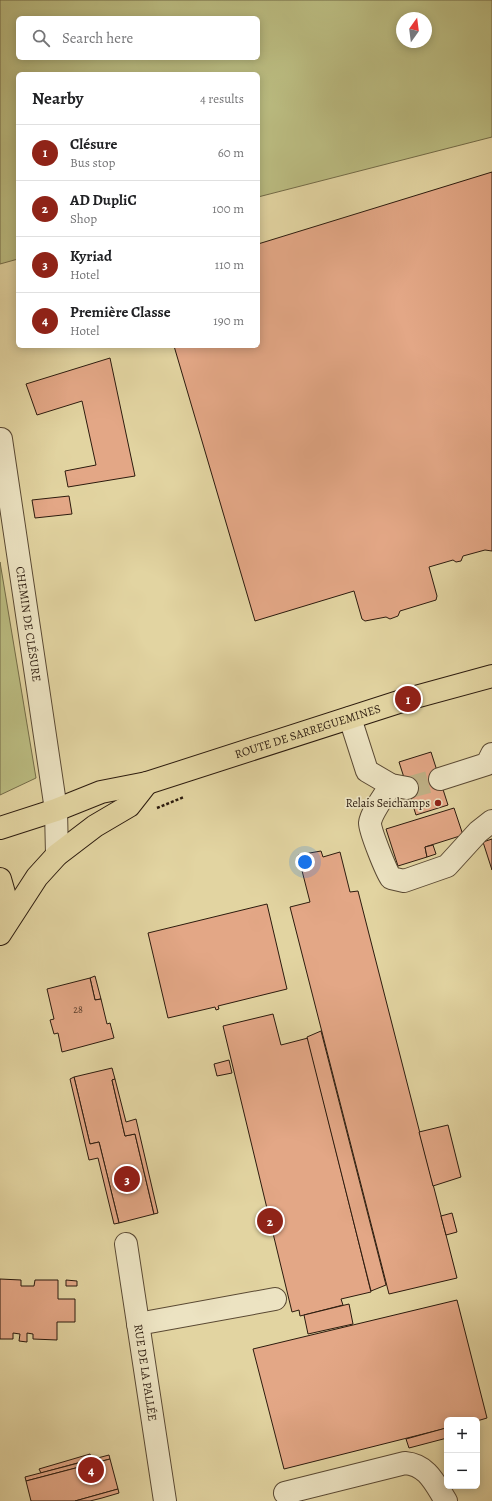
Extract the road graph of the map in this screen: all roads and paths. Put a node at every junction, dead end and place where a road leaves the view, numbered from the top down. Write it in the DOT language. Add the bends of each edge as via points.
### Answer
graph roads {
  1 [pos="1,439"];
  2 [pos="492,676"];
  3 [pos="350,718"];
  4 [pos="490,766"];
  5 [pos="440,779"];
  6 [pos="147,783"];
  7 [pos="188,795"];
  8 [pos="56,810"];
  9 [pos="152,810"];
  10 [pos="492,821"];
  11 [pos="0,828"];
  12 [pos="57,855"];
  13 [pos="0,879"];
  14 [pos="3,929"];
  15 [pos="126,1244"];
  16 [pos="275,1299"];
  17 [pos="138,1324"];
  18 [pos="285,1493"];
  19 [pos="165,1501"];
  20 [pos="446,1501"];
  1 -- 8 [label="street, CHEMIN DE CLÉSURE"];
  2 -- 3 [label="main road, ROUTE DE SARREGUEMINES"];
  3 -- 6 [label="main road, ROUTE DE SARREGUEMINES"];
  3 -- 10 [label="street" via="367,771 399,786 374,813 370,823 385,869 391,878 404,881 447,866 478,832"];
  4 -- 5 [label="street"];
  6 -- 8 [label="main road, ROUTE DE SARREGUEMINES" via="101,792"];
  6 -- 12 [label="main road" via="129,806 95,826"];
  7 -- 9 [label="path"];
  8 -- 11 [label="main road, ROUTE DE SARREGUEMINES"];
  8 -- 12 [label="street, CHEMIN DE CLÉSURE"];
  12 -- 14 [label="main road" via="37,877"];
  13 -- 14 [label="main road" via="6,900"];
  15 -- 17 [label="street, RUE DE LA PALLÉE"];
  16 -- 17 [label="street"];
  17 -- 19 [label="street, RUE DE LA PALLÉE"];
  18 -- 20 [label="street" via="405,1463 422,1468 429,1474"];
}
